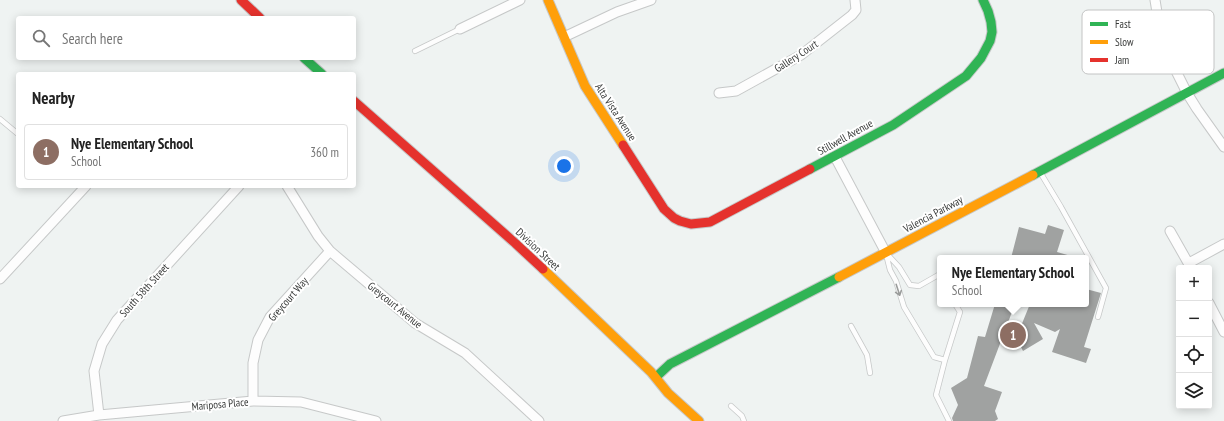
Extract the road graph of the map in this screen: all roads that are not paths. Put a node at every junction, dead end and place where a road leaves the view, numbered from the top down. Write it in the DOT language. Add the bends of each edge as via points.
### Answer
graph roads {
  1 [pos="241,0"];
  2 [pos="520,0"];
  3 [pos="548,0"];
  4 [pos="651,0"];
  5 [pos="855,0"];
  6 [pos="984,0"];
  7 [pos="1155,0"];
  8 [pos="1157,10"];
  9 [pos="258,16"];
  10 [pos="460,29"];
  11 [pos="564,37"];
  12 [pos="415,51"];
  13 [pos="306,60"];
  14 [pos="320,72"];
  15 [pos="1224,73"];
  16 [pos="1178,74"];
  17 [pos="719,93"];
  18 [pos="1187,93"];
  19 [pos="356,103"];
  20 [pos="0,119"];
  21 [pos="16,132"];
  22 [pos="1224,147"];
  23 [pos="835,157"];
  24 [pos="1039,171"];
  25 [pos="84,188"];
  26 [pos="237,188"];
  27 [pos="288,188"];
  28 [pos="683,223"];
  29 [pos="1170,231"];
  30 [pos="1224,244"];
  31 [pos="330,251"];
  32 [pos="886,253"];
  33 [pos="1088,255"];
  34 [pos="1089,257"];
  35 [pos="1189,265"];
  36 [pos="1192,265"];
  37 [pos="937,276"];
  38 [pos="0,279"];
  39 [pos="957,307"];
  40 [pos="1212,308"];
  41 [pos="1098,317"];
  42 [pos="851,326"];
  43 [pos="1224,332"];
  44 [pos="945,360"];
  45 [pos="870,373"];
  46 [pos="656,377"];
  47 [pos="253,401"];
  48 [pos="731,406"];
  49 [pos="99,415"];
  50 [pos="63,421"];
  51 [pos="376,421"];
  52 [pos="540,421"];
  53 [pos="699,421"];
  54 [pos="744,421"];
  55 [pos="949,421"];
  1 -- 9 [label="main road"];
  2 -- 10 [label="street"];
  3 -- 11 [label="main road, Alta Vista Avenue"];
  4 -- 11 [label="street" via="617,12"];
  5 -- 17 [label="street, Gallery Court" via="856,10 852,15 801,55 736,91"];
  6 -- 23 [label="main road, Stillwell Avenue" via="993,30 986,52 976,66 966,76 893,125"];
  7 -- 8 [label="street"];
  10 -- 12 [label="lane"];
  11 -- 28 [label="main road, Alta Vista Avenue" via="588,92 664,210"];
  13 -- 14 [label="main road"];
  15 -- 18 [label="main road, Valencia Parkway"];
  16 -- 18 [label="street"];
  18 -- 22 [label="street"];
  18 -- 24 [label="main road, Valencia Parkway"];
  19 -- 46 [label="main road, Division Street" via="514,244"];
  20 -- 21 [label="lane"];
  23 -- 28 [label="main road, Stillwell Avenue" via="710,222 698,225"];
  23 -- 32 [label="street"];
  24 -- 32 [label="main road, Valencia Parkway"];
  24 -- 33 [label="lane"];
  25 -- 38 [label="street"];
  26 -- 49 [label="street, South 58th Street" via="117,320 102,344 94,372"];
  27 -- 31 [label="street, Greycourt Avenue"];
  29 -- 35 [label="street"];
  30 -- 36 [label="street"];
  31 -- 47 [label="street, Greycourt Way" via="270,317 258,340 253,363"];
  31 -- 52 [label="street, Greycourt Avenue" via="415,323 465,353"];
  32 -- 37 [label="lane" via="910,285 919,286"];
  32 -- 44 [label="lane, one-way" via="904,308 934,357"];
  32 -- 46 [label="main road, Valencia Parkway" via="670,364"];
  34 -- 41 [label="lane" via="1106,288"];
  39 -- 44 [label="lane" via="960,312"];
  40 -- 43 [label="street"];
  42 -- 45 [label="lane" via="867,355"];
  44 -- 55 [label="lane" via="936,395"];
  46 -- 53 [label="main road, Division Street" via="668,393"];
  47 -- 49 [label="street, Mariposa Place"];
  47 -- 51 [label="street, Mariposa Place" via="301,402"];
  48 -- 54 [label="lane"];
  49 -- 50 [label="street, Mariposa Place"];
}
